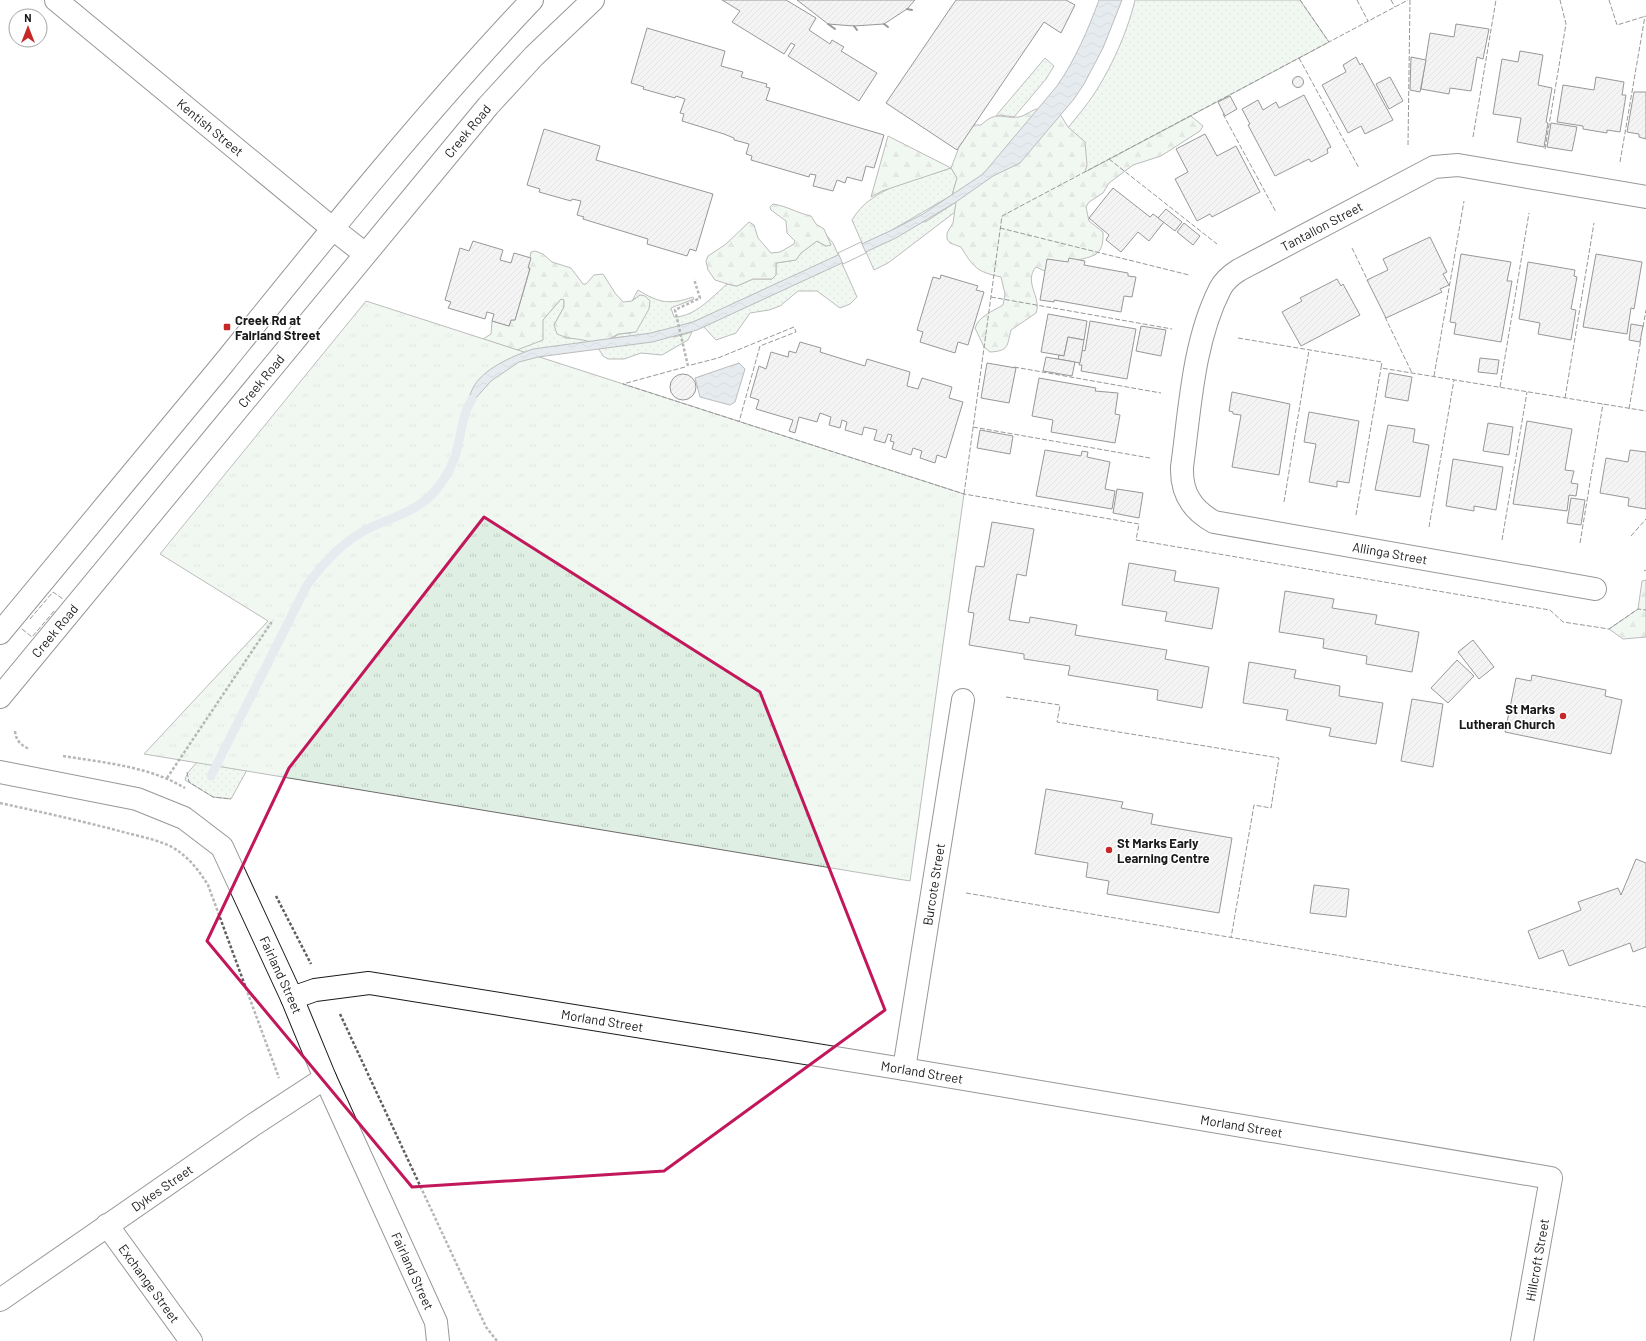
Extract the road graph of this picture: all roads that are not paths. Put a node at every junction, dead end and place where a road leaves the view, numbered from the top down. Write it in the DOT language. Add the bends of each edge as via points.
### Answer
graph roads {
  1 [pos="56,0"];
  2 [pos="532,0"];
  3 [pos="593,0"];
  4 [pos="1646,197"];
  5 [pos="332,228"];
  6 [pos="365,254"];
  7 [pos="1191,504"];
  8 [pos="1595,589"];
  9 [pos="0,633"];
  10 [pos="0,697"];
  11 [pos="963,700"];
  12 [pos="0,772"];
  13 [pos="292,998"];
  14 [pos="904,1069"];
  15 [pos="325,1078"];
  16 [pos="1551,1178"];
  17 [pos="107,1225"];
  18 [pos="0,1300"];
  19 [pos="437,1332"];
  20 [pos="191,1341"];
  21 [pos="455,1341"];
  22 [pos="1522,1341"];
  1 -- 5 [label="street, Kentish Street"];
  2 -- 5 [label="street" via="472,64"];
  3 -- 6 [label="street, Creek Road" via="554,36 488,106"];
  4 -- 7 [label="street, Tantallon Street" via="1458,165 1434,167 1239,270 1228,278 1220,289 1198,355 1182,467 1185,492"];
  5 -- 6 [label="street, Kentish Street"];
  5 -- 9 [label="street"];
  6 -- 10 [label="street, Creek Road"];
  7 -- 8 [label="street, Allinga Street" via="1201,515 1227,525"];
  11 -- 14 [label="street, Burcote Street"];
  12 -- 13 [label="street, Fairland Street" via="137,799 184,818 222,847"];
  13 -- 14 [label="street, Morland Street" via="315,990 369,983"];
  13 -- 15 [label="street, Fairland Street"];
  14 -- 16 [label="street, Morland Street"];
  15 -- 17 [label="street, Dykes Street"];
  15 -- 19 [label="street, Fairland Street"];
  16 -- 22 [label="street, Hillcroft Street"];
  17 -- 18 [label="street, Dykes Street"];
  17 -- 20 [label="street, Exchange Street"];
  19 -- 21 [label="street, Fairland Street"];
}
